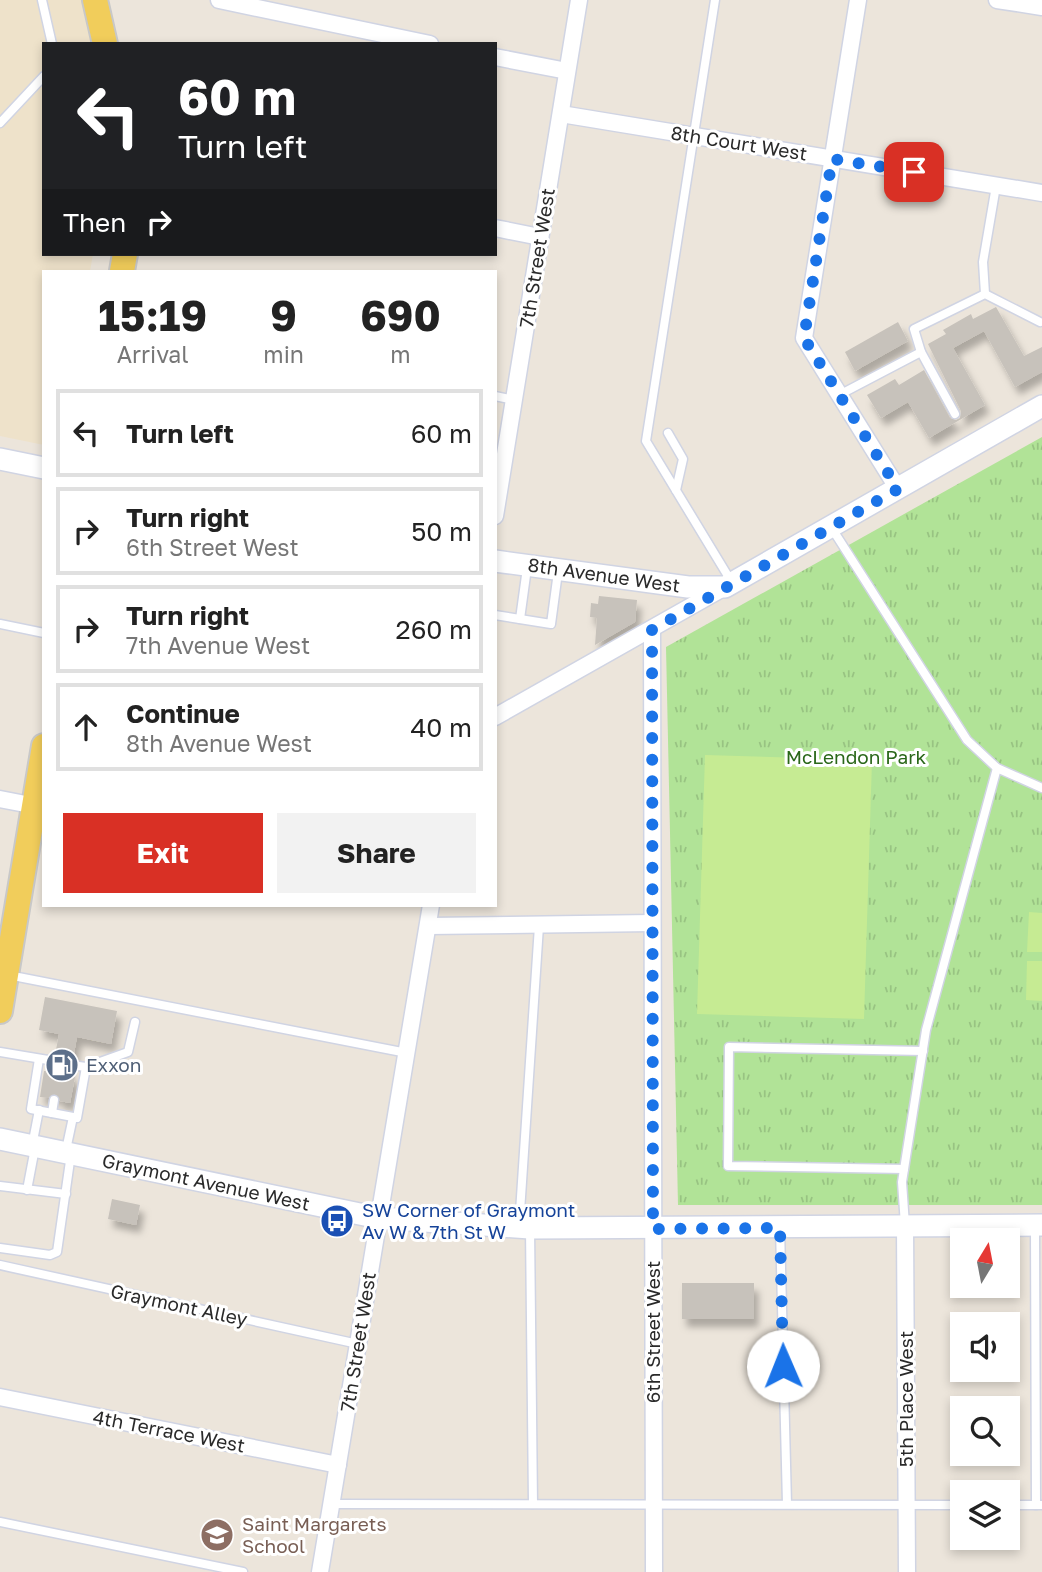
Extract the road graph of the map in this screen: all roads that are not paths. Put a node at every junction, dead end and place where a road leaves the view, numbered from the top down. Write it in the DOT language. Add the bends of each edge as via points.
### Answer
graph roads {
  1 [pos="42,0"];
  2 [pos="95,0"];
  3 [pos="219,0"];
  4 [pos="579,0"];
  5 [pos="715,0"];
  6 [pos="858,0"];
  7 [pos="997,0"];
  8 [pos="1042,7"];
  9 [pos="52,42"];
  10 [pos="105,42"];
  11 [pos="420,42"];
  12 [pos="497,57"];
  13 [pos="567,71"];
  14 [pos="42,78"];
  15 [pos="561,114"];
  16 [pos="0,123"];
  17 [pos="693,135"];
  18 [pos="832,159"];
  19 [pos="996,186"];
  20 [pos="1042,193"];
  21 [pos="497,228"];
  22 [pos="540,237"];
  23 [pos="985,294"];
  24 [pos="1040,322"];
  25 [pos="921,352"];
  26 [pos="839,395"];
  27 [pos="497,396"];
  28 [pos="514,400"];
  29 [pos="1042,406"];
  30 [pos="955,414"];
  31 [pos="668,433"];
  32 [pos="0,459"];
  33 [pos="42,468"];
  34 [pos="898,489"];
  35 [pos="676,490"];
  36 [pos="497,504"];
  37 [pos="831,527"];
  38 [pos="497,561"];
  39 [pos="528,565"];
  40 [pos="558,569"];
  41 [pos="729,585"];
  42 [pos="497,615"];
  43 [pos="520,619"];
  44 [pos="0,624"];
  45 [pos="652,630"];
  46 [pos="42,633"];
  47 [pos="497,716"];
  48 [pos="997,768"];
  49 [pos="42,770"];
  50 [pos="1042,788"];
  51 [pos="0,799"];
  52 [pos="39,807"];
  53 [pos="432,907"];
  54 [pos="652,923"];
  55 [pos="428,926"];
  56 [pos="539,926"];
  57 [pos="3,974"];
  58 [pos="0,1011"];
  59 [pos="135,1022"];
  60 [pos="923,1051"];
  61 [pos="0,1052"];
  62 [pos="407,1053"];
  63 [pos="39,1059"];
  64 [pos="54,1062"];
  65 [pos="71,1065"];
  66 [pos="86,1067"];
  67 [pos="54,1100"];
  68 [pos="39,1110"];
  69 [pos="52,1113"];
  70 [pos="73,1117"];
  71 [pos="0,1139"];
  72 [pos="34,1146"];
  73 [pos="69,1153"];
  74 [pos="904,1169"];
  75 [pos="0,1186"];
  76 [pos="27,1190"];
  77 [pos="66,1194"];
  78 [pos="379,1218"];
  79 [pos="905,1225"];
  80 [pos="1038,1225"];
  81 [pos="525,1228"];
  82 [pos="780,1228"];
  83 [pos="653,1229"];
  84 [pos="0,1248"];
  85 [pos="0,1265"];
  86 [pos="358,1344"];
  87 [pos="0,1397"];
  88 [pos="338,1465"];
  89 [pos="332,1504"];
  90 [pos="533,1504"];
  91 [pos="654,1504"];
  92 [pos="786,1504"];
  93 [pos="906,1505"];
  94 [pos="950,1505"];
  95 [pos="1020,1505"];
  96 [pos="1039,1505"];
  97 [pos="0,1522"];
  98 [pos="243,1572"];
  99 [pos="320,1572"];
  100 [pos="654,1572"];
  101 [pos="906,1572"];
  1 -- 9 [label="lane"];
  2 -- 10 [label="main road"];
  3 -- 11 [label="street"];
  4 -- 13 [label="street, 7th Street West"];
  5 -- 17 [label="lane"];
  6 -- 18 [label="street"];
  7 -- 8 [label="street"];
  12 -- 13 [label="street"];
  13 -- 15 [label="street, 7th Street West"];
  14 -- 16 [label="lane"];
  15 -- 17 [label="street, 8th Court West"];
  15 -- 22 [label="street, 7th Street West"];
  17 -- 18 [label="street, 8th Court West"];
  17 -- 35 [label="lane" via="646,440"];
  18 -- 19 [label="street, 8th Court West"];
  18 -- 26 [label="street" via="804,338"];
  19 -- 20 [label="street, 8th Court West"];
  19 -- 23 [label="lane" via="983,262"];
  21 -- 22 [label="street"];
  22 -- 28 [label="street, 7th Street West"];
  23 -- 24 [label="lane"];
  23 -- 25 [label="lane" via="914,329"];
  25 -- 26 [label="lane"];
  25 -- 30 [label="lane"];
  26 -- 34 [label="street"];
  27 -- 28 [label="lane"];
  28 -- 36 [label="street, 7th Street West"];
  29 -- 34 [label="main road, 8th Avenue West"];
  31 -- 35 [label="lane" via="683,459"];
  32 -- 33 [label="main road"];
  34 -- 37 [label="main road, 8th Avenue West"];
  35 -- 41 [label="lane"];
  37 -- 41 [label="main road, 8th Avenue West"];
  37 -- 48 [label="lane" via="967,740"];
  38 -- 39 [label="main road, 8th Avenue West"];
  39 -- 40 [label="main road, 8th Avenue West"];
  39 -- 43 [label="lane"];
  40 -- 41 [label="main road, 8th Avenue West" via="688,587"];
  40 -- 43 [label="lane" via="551,624"];
  41 -- 45 [label="street"];
  42 -- 43 [label="lane"];
  44 -- 46 [label="lane"];
  45 -- 47 [label="street"];
  45 -- 54 [label="street, 6th Street West"];
  48 -- 50 [label="lane"];
  48 -- 60 [label="lane"];
  49 -- 52 [label="main road"];
  51 -- 52 [label="street"];
  52 -- 57 [label="main road"];
  53 -- 55 [label="street, 7th Street West"];
  54 -- 56 [label="street"];
  54 -- 83 [label="street, 6th Street West"];
  55 -- 56 [label="street"];
  55 -- 62 [label="street, 7th Street West"];
  56 -- 81 [label="lane"];
  57 -- 58 [label="main road"];
  57 -- 62 [label="lane"];
  59 -- 66 [label="lane" via="128,1052"];
  60 -- 74 [label="lane"];
  60 -- 74 [label="lane" via="729,1047 728,1166"];
  61 -- 63 [label="lane"];
  62 -- 78 [label="street, 7th Street West"];
  63 -- 64 [label="lane"];
  63 -- 68 [label="lane" via="31,1109"];
  65 -- 66 [label="lane"];
  66 -- 70 [label="lane" via="77,1118"];
  67 -- 69 [label="lane"];
  68 -- 69 [label="lane"];
  68 -- 72 [label="lane"];
  69 -- 70 [label="lane"];
  70 -- 73 [label="lane"];
  71 -- 72 [label="main road, Graymont Avenue West"];
  72 -- 73 [label="main road, Graymont Avenue West"];
  72 -- 76 [label="lane"];
  73 -- 77 [label="lane"];
  73 -- 78 [label="main road, Graymont Avenue West"];
  74 -- 79 [label="lane"];
  75 -- 76 [label="lane"];
  76 -- 77 [label="lane"];
  77 -- 84 [label="lane" via="57,1252"];
  78 -- 81 [label="main road, Graymont Avenue West"];
  78 -- 86 [label="street, 7th Street West"];
  79 -- 80 [label="main road, Graymont Avenue West"];
  79 -- 82 [label="main road, Graymont Avenue West"];
  79 -- 93 [label="street, 5th Place West"];
  80 -- 96 [label="lane"];
  81 -- 83 [label="main road, Graymont Avenue West"];
  81 -- 90 [label="lane"];
  82 -- 83 [label="main road, Graymont Avenue West"];
  82 -- 92 [label="lane"];
  83 -- 91 [label="street, 6th Street West"];
  85 -- 86 [label="lane, Graymont Alley"];
  86 -- 88 [label="street, 7th Street West"];
  87 -- 88 [label="street, 4th Terrace West"];
  88 -- 89 [label="street, 7th Street West"];
  89 -- 90 [label="lane"];
  89 -- 99 [label="street, 7th Street West"];
  90 -- 91 [label="lane"];
  91 -- 92 [label="lane"];
  91 -- 100 [label="street, 6th Street West"];
  92 -- 93 [label="lane"];
  93 -- 94 [label="lane"];
  93 -- 101 [label="street, 5th Place West"];
  95 -- 96 [label="lane"];
  97 -- 98 [label="lane"];
}
